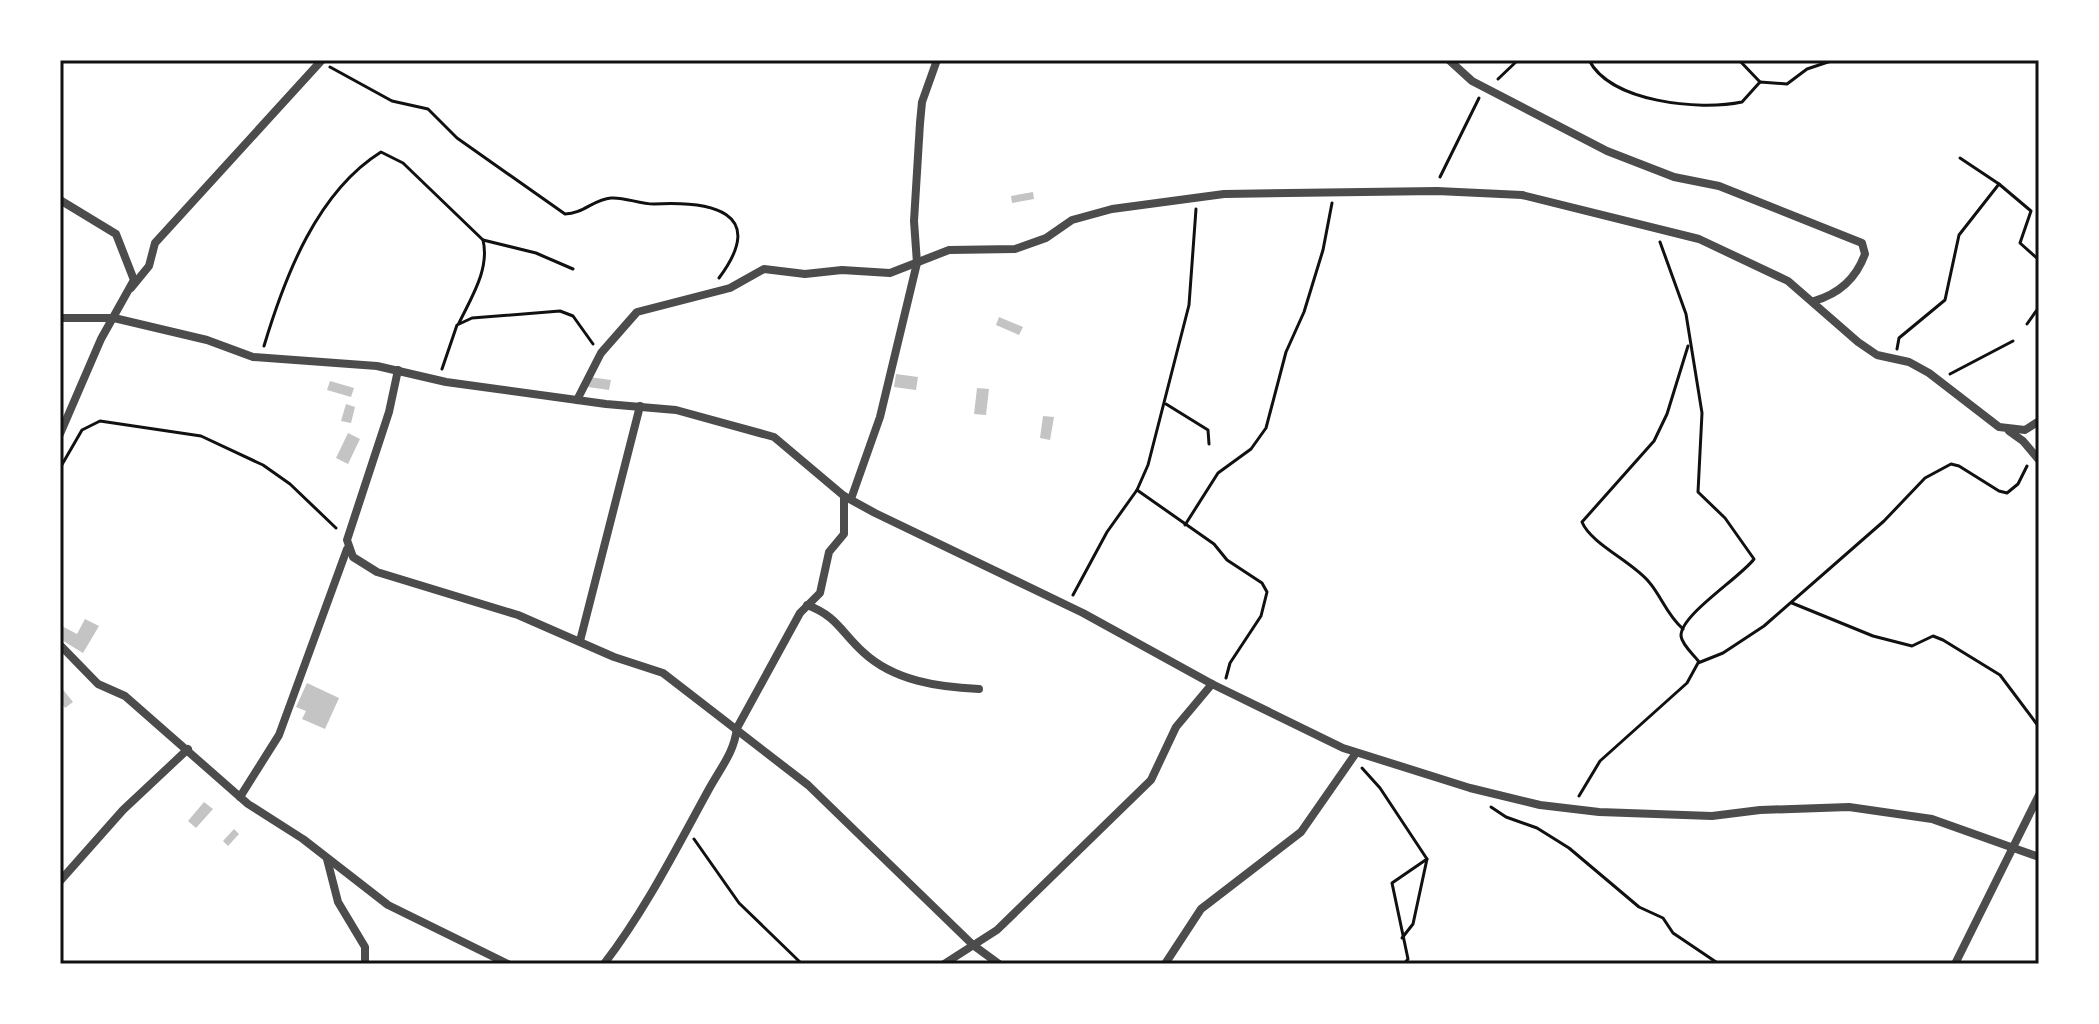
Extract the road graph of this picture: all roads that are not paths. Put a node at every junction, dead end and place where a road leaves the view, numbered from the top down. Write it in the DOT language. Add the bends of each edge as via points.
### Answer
graph roads {
  1 [pos="937,60"];
  2 [pos="1449,60"];
  3 [pos="321,61"];
  4 [pos="60,200"];
  5 [pos="917,263"];
  6 [pos="131,288"];
  7 [pos="1814,301"];
  8 [pos="60,318"];
  9 [pos="114,318"];
  10 [pos="398,370"];
  11 [pos="577,400"];
  12 [pos="640,406"];
  13 [pos="2039,421"];
  14 [pos="2006,430"];
  15 [pos="60,434"];
  16 [pos="2039,460"];
  17 [pos="848,498"];
  18 [pos="348,544"];
  19 [pos="807,605"];
  20 [pos="580,641"];
  21 [pos="60,645"];
  22 [pos="1212,684"];
  23 [pos="979,689"];
  24 [pos="737,728"];
  25 [pos="188,749"];
  26 [pos="1355,755"];
  27 [pos="2039,795"];
  28 [pos="240,797"];
  29 [pos="2014,847"];
  30 [pos="2039,857"];
  31 [pos="327,859"];
  32 [pos="60,881"];
  33 [pos="973,945"];
  34 [pos="365,964"];
  35 [pos="508,964"];
  36 [pos="604,964"];
  37 [pos="944,964"];
  38 [pos="999,964"];
  39 [pos="1165,964"];
  40 [pos="1955,964"];
  1 -- 5 [label="street" via="922,102 914,221"];
  2 -- 7 [label="street" via="1472,81 1607,151 1674,177 1719,186 1862,243 1864,259 1850,280"];
  3 -- 6 [label="street" via="157,241 149,266"];
  4 -- 6 [label="street" via="116,234 133,277"];
  5 -- 7 [label="street" via="949,250 1015,249 1046,238 1072,220 1112,209 1224,194 1433,191 1522,195 1699,239 1788,281"];
  5 -- 11 [label="street" via="873,274 764,269 730,288 637,312 601,353"];
  5 -- 17 [label="street" via="880,417"];
  6 -- 9 [label="street"];
  7 -- 14 [label="street" via="1842,331 1877,355 1909,362 1939,379"];
  8 -- 9 [label="street"];
  9 -- 10 [label="street" via="260,357"];
  9 -- 15 [label="street"];
  10 -- 11 [label="street"];
  10 -- 18 [label="street"];
  11 -- 12 [label="street"];
  12 -- 17 [label="street" via="676,410 774,437"];
  12 -- 20 [label="street"];
  13 -- 14 [label="street" via="2025,430"];
  14 -- 16 [label="street"];
  17 -- 19 [label="street" via="844,534 829,552 820,593"];
  17 -- 22 [label="street"];
  18 -- 20 [label="street" via="353,557 377,572 518,615"];
  18 -- 28 [label="street" via="279,735"];
  19 -- 23 [label="street" via="827,613 864,653 901,675 931,685"];
  19 -- 24 [label="street"];
  20 -- 24 [label="street" via="663,673"];
  21 -- 25 [label="street" via="98,684 125,696"];
  22 -- 26 [label="street"];
  22 -- 33 [label="street" via="1176,727 1151,780 997,930"];
  24 -- 33 [label="street" via="808,785"];
  24 -- 36 [label="street" via="734,748 689,829 645,907"];
  25 -- 28 [label="street"];
  25 -- 32 [label="street" via="123,810"];
  26 -- 29 [label="street" via="1470,788 1571,809 1712,816 1836,806 1932,819"];
  26 -- 39 [label="street" via="1301,832 1201,909"];
  27 -- 29 [label="street"];
  28 -- 31 [label="street"];
  29 -- 30 [label="street"];
  29 -- 40 [label="street"];
  31 -- 34 [label="street" via="338,902 365,947"];
  31 -- 35 [label="street" via="388,905"];
  33 -- 37 [label="street"];
  33 -- 38 [label="street"];
}
